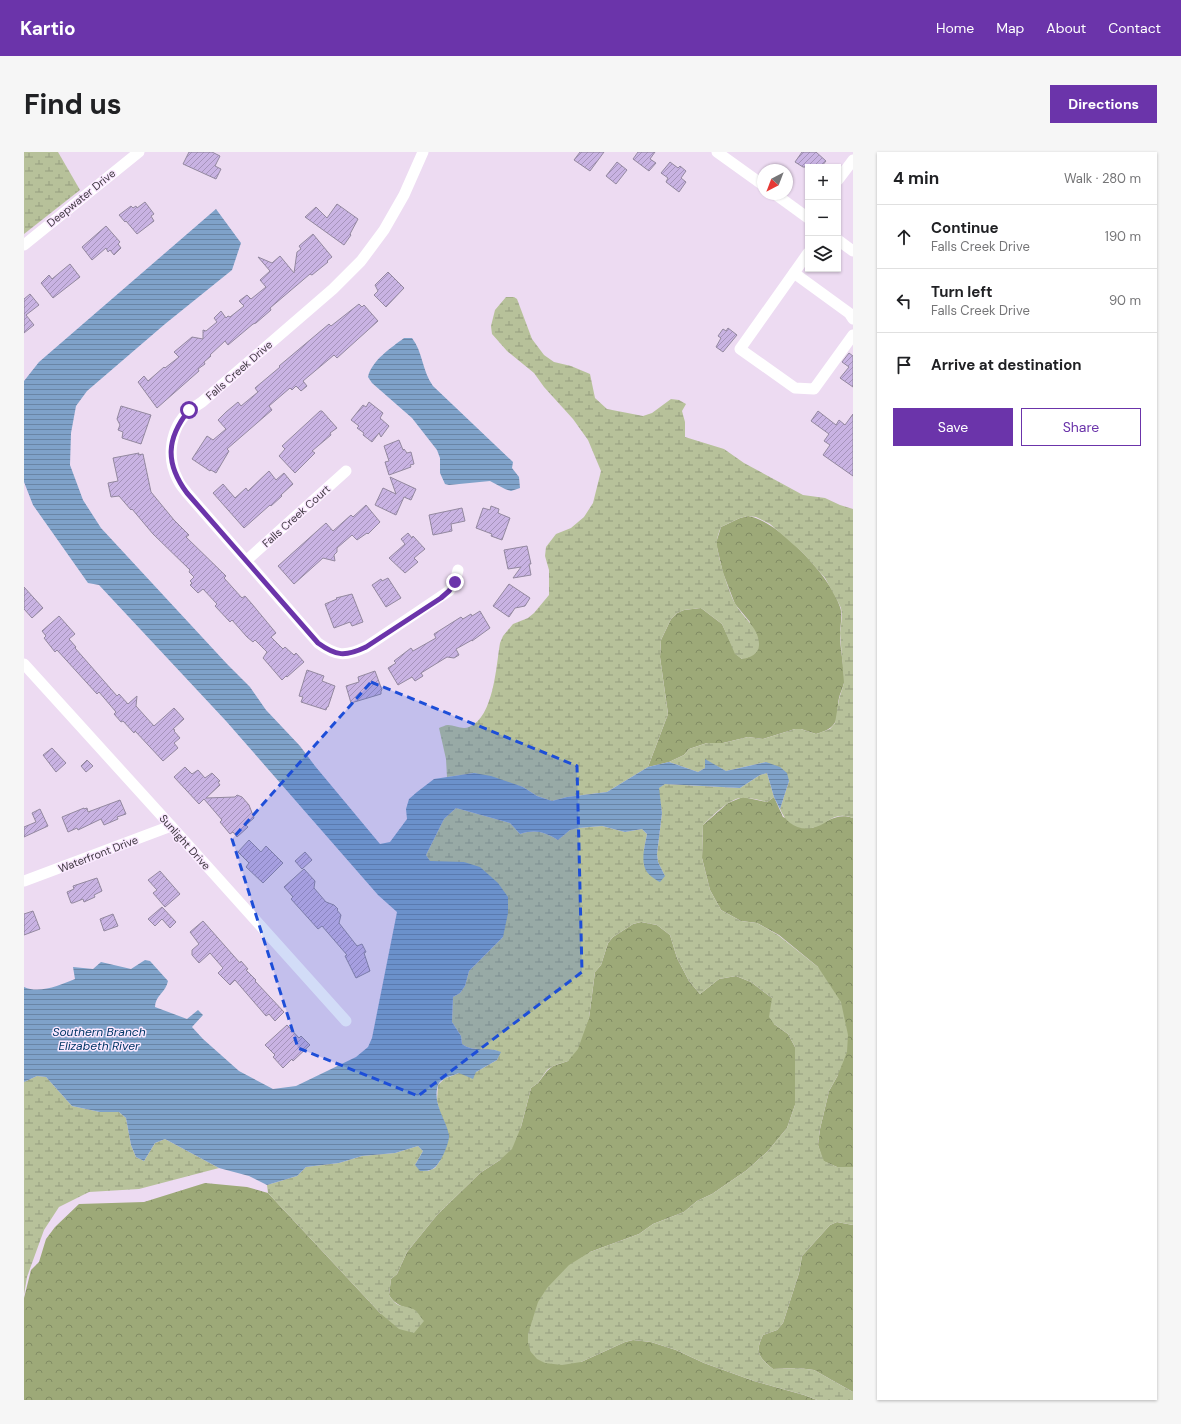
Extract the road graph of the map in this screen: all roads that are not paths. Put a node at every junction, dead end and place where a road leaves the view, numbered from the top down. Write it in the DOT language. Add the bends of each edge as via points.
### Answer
graph roads {
  1 [pos="139,152"];
  2 [pos="423,152"];
  3 [pos="717,152"];
  4 [pos="853,160"];
  5 [pos="841,176"];
  6 [pos="757,181"];
  7 [pos="783,200"];
  8 [pos="805,216"];
  9 [pos="841,242"];
  10 [pos="24,245"];
  11 [pos="853,251"];
  12 [pos="805,257"];
  13 [pos="794,273"];
  14 [pos="853,319"];
  15 [pos="853,335"];
  16 [pos="346,471"];
  17 [pos="247,560"];
  18 [pos="458,570"];
  19 [pos="24,664"];
  20 [pos="171,826"];
  21 [pos="24,882"];
  22 [pos="346,1021"];
  1 -- 10 [label="street, Deepwater Drive"];
  2 -- 17 [label="street, Falls Creek Drive" via="404,195 384,230 361,261 333,290 202,402 189,410 173,436 171,451 178,481"];
  3 -- 6 [label="street"];
  4 -- 5 [label="street"];
  7 -- 8 [label="street"];
  9 -- 11 [label="street"];
  12 -- 13 [label="street"];
  13 -- 14 [label="street" via="849,313"];
  13 -- 15 [label="street" via="740,349 795,388 814,389"];
  16 -- 17 [label="street, Falls Creek Court"];
  17 -- 18 [label="street, Falls Creek Drive" via="318,643 328,651 341,654 366,647 441,598 455,582"];
  19 -- 20 [label="street, Sunlight Drive"];
  20 -- 21 [label="street, Waterfront Drive"];
  20 -- 22 [label="street, Sunlight Drive"];
}
